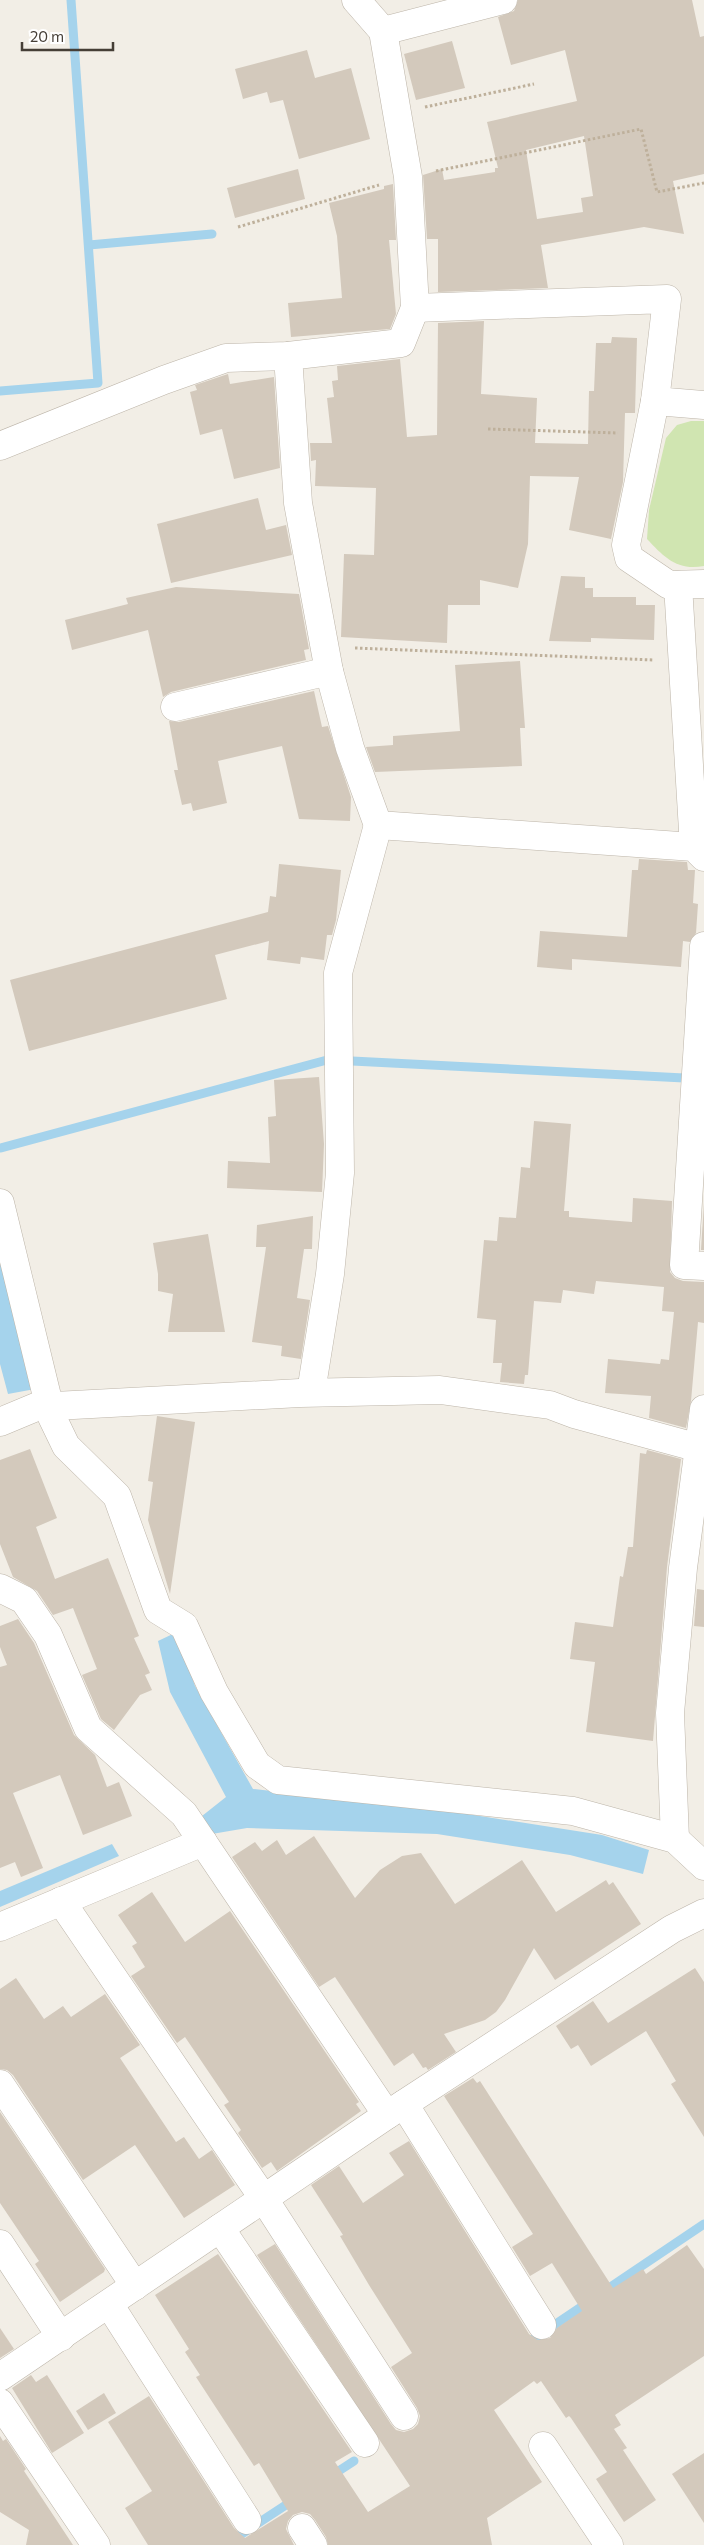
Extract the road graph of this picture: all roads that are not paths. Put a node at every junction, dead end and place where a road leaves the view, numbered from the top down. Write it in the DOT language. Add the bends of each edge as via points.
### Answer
graph roads {
  1 [pos="356,0"];
  2 [pos="503,0"];
  3 [pos="383,31"];
  4 [pos="415,308"];
  5 [pos="288,356"];
  6 [pos="655,401"];
  7 [pos="704,405"];
  8 [pos="0,446"];
  9 [pos="691,584"];
  10 [pos="327,659"];
  11 [pos="175,707"];
  12 [pos="378,825"];
  13 [pos="699,852"];
  14 [pos="704,946"];
  15 [pos="0,1203"];
  16 [pos="704,1266"];
  17 [pos="311,1392"];
  18 [pos="50,1407"];
  19 [pos="704,1409"];
  20 [pos="0,1422"];
  21 [pos="699,1448"];
  22 [pos="0,1588"];
  23 [pos="675,1839"];
  24 [pos="203,1842"];
  25 [pos="704,1866"];
  26 [pos="61,1901"];
  27 [pos="704,1913"];
  28 [pos="0,1927"];
  29 [pos="0,2084"];
  30 [pos="395,2110"];
  31 [pos="264,2199"];
  32 [pos="220,2228"];
  33 [pos="0,2244"];
  34 [pos="135,2286"];
  35 [pos="109,2304"];
  36 [pos="542,2325"];
  37 [pos="61,2337"];
  38 [pos="0,2377"];
  39 [pos="0,2403"];
  40 [pos="404,2416"];
  41 [pos="365,2443"];
  42 [pos="543,2446"];
  43 [pos="247,2520"];
  44 [pos="96,2545"];
  45 [pos="609,2545"];
  1 -- 3 [label="street"];
  2 -- 3 [label="street"];
  3 -- 4 [label="street" via="408,177"];
  4 -- 5 [label="street" via="401,343"];
  4 -- 6 [label="street" via="667,299"];
  5 -- 8 [label="street" via="226,358"];
  5 -- 10 [label="street" via="298,503"];
  6 -- 7 [label="street"];
  6 -- 9 [label="street" via="626,545 629,558 668,585"];
  9 -- 13 [label="street" via="682,661"];
  10 -- 11 [label="street"];
  10 -- 12 [label="street" via="350,748"];
  12 -- 13 [label="street"];
  12 -- 17 [label="street" via="338,973 340,1173 330,1274"];
  14 -- 16 [label="street" via="684,1265"];
  15 -- 18 [label="street"];
  17 -- 18 [label="street"];
  17 -- 21 [label="street" via="440,1390 550,1405"];
  18 -- 20 [label="street" via="36,1408"];
  18 -- 23 [label="street" via="66,1446 118,1496 158,1610 184,1626 214,1692 257,1765 278,1780 573,1811"];
  19 -- 21 [label="street"];
  21 -- 23 [label="street" via="683,1568 670,1713"];
  22 -- 24 [label="street" via="24,1600 48,1635 88,1728 184,1814"];
  23 -- 25 [label="street"];
  24 -- 26 [label="street"];
  24 -- 30 [label="street"];
  26 -- 28 [label="street"];
  26 -- 31 [label="street"];
  27 -- 30 [label="street" via="672,1929"];
  29 -- 34 [label="street"];
  30 -- 31 [label="street"];
  30 -- 36 [label="street"];
  31 -- 32 [label="street"];
  31 -- 40 [label="street"];
  32 -- 34 [label="street"];
  32 -- 41 [label="street"];
  33 -- 37 [label="street"];
  34 -- 35 [label="street"];
  35 -- 37 [label="street"];
  35 -- 43 [label="street"];
  37 -- 38 [label="street"];
  39 -- 44 [label="street"];
  42 -- 45 [label="street"];
}
